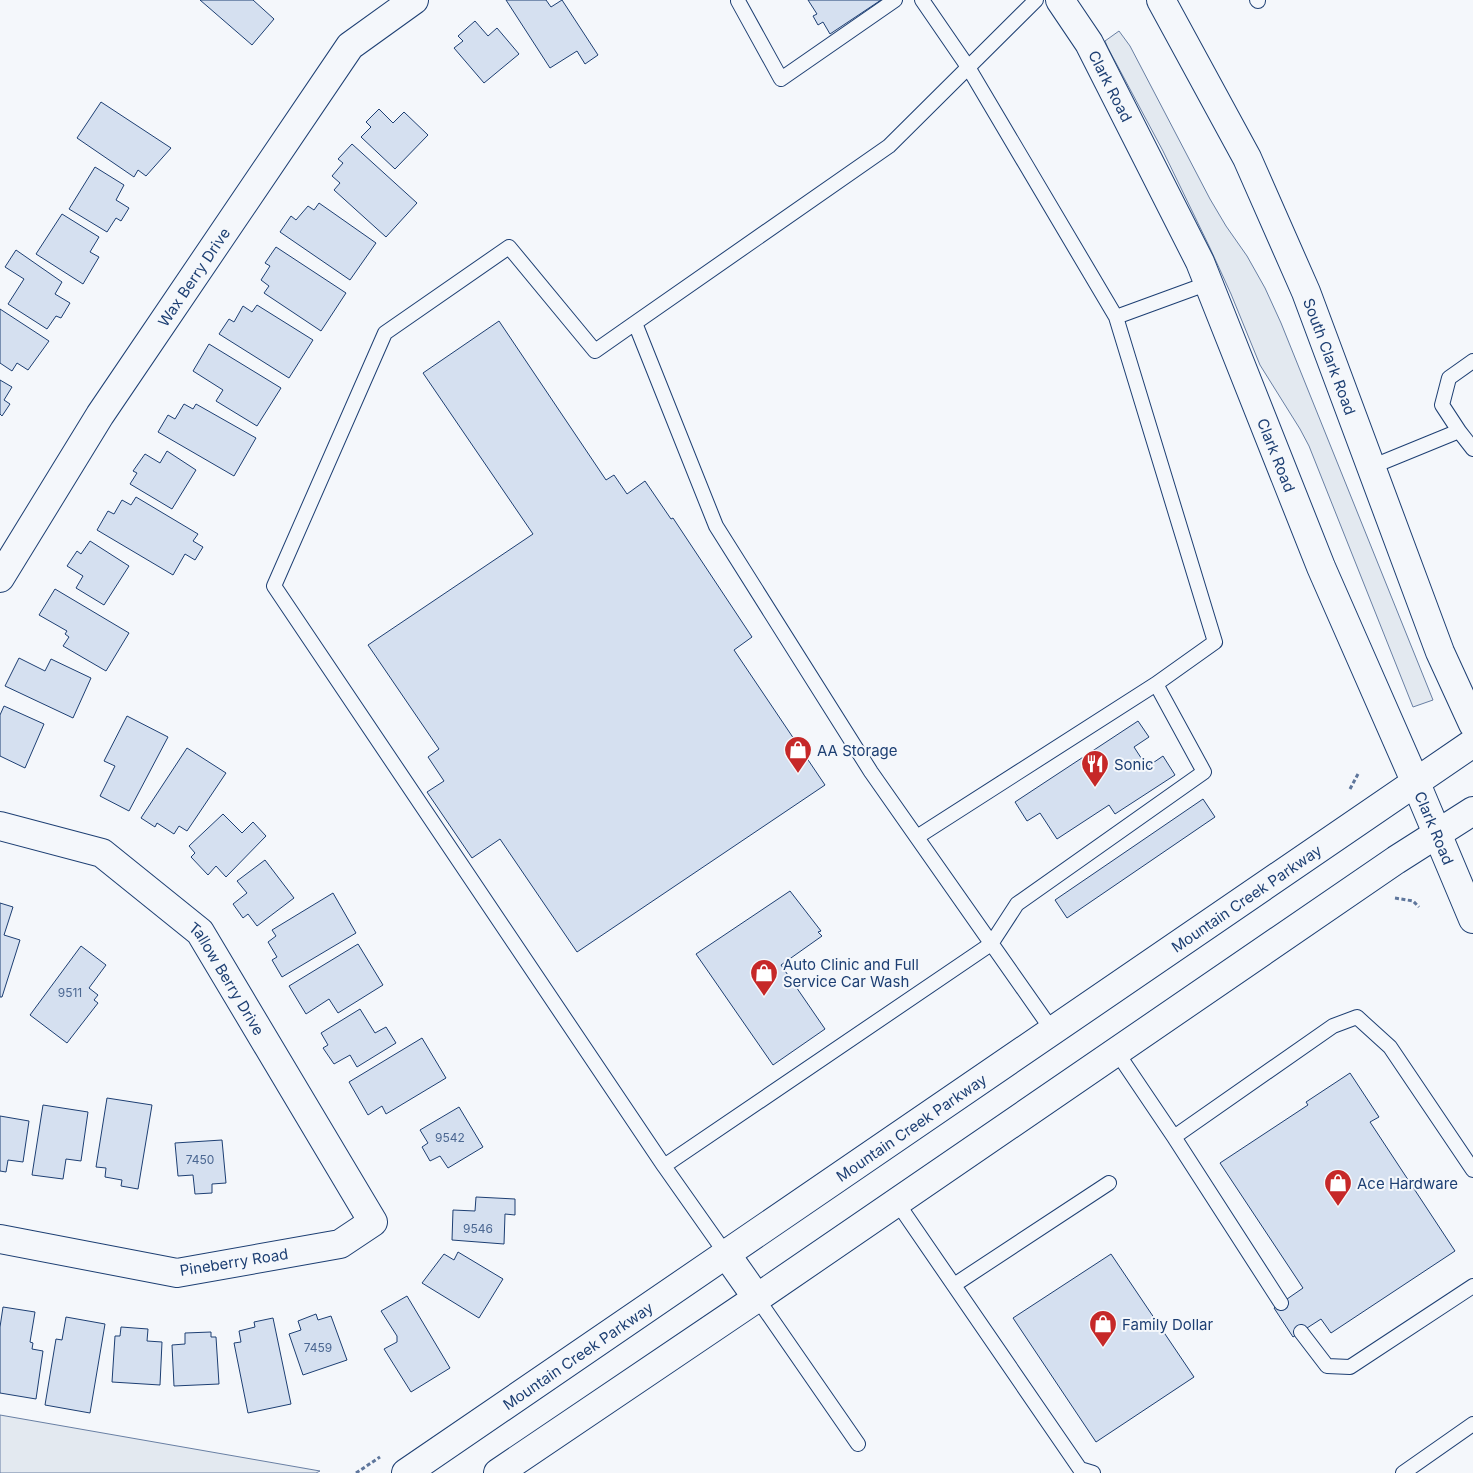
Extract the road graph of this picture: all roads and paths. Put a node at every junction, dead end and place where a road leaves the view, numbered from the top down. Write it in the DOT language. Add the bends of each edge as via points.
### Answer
graph roads {
  1 [pos="414,0"];
  2 [pos="895,0"];
  3 [pos="922,0"];
  4 [pos="1036,0"];
  5 [pos="1060,0"];
  6 [pos="1160,0"];
  7 [pos="738,1"];
  8 [pos="968,67"];
  9 [pos="1209,283"];
  10 [pos="1116,317"];
  11 [pos="636,323"];
  12 [pos="1473,362"];
  13 [pos="1459,431"];
  14 [pos="1473,449"];
  15 [pos="1371,467"];
  16 [pos="0,578"];
  17 [pos="1156,684"];
  18 [pos="1473,724"];
  19 [pos="1473,743"];
  20 [pos="1415,781"];
  21 [pos="1473,811"];
  22 [pos="0,826"];
  23 [pos="1437,834"];
  24 [pos="917,838"];
  25 [pos="1473,919"];
  26 [pos="991,944"];
  27 [pos="1052,1030"];
  28 [pos="1116,1051"];
  29 [pos="1174,1137"];
  30 [pos="664,1166"];
  31 [pos="1473,1170"];
  32 [pos="1109,1183"];
  33 [pos="896,1201"];
  34 [pos="373,1222"];
  35 [pos="0,1239"];
  36 [pos="726,1254"];
  37 [pos="954,1285"];
  38 [pos="1473,1286"];
  39 [pos="757,1298"];
  40 [pos="1281,1303"];
  41 [pos="1302,1332"];
  42 [pos="1473,1424"];
  43 [pos="858,1444"];
  44 [pos="406,1473"];
  45 [pos="498,1473"];
  46 [pos="1093,1473"];
  47 [pos="1403,1473"];
  1 -- 16 [label="main road, Wax Berry Drive" via="350,46 100,415"];
  2 -- 7 [label="lane" via="781,79"];
  3 -- 8 [label="lane"];
  4 -- 8 [label="lane"];
  5 -- 9 [label="main road, Clark Road" via="1088,43"];
  6 -- 15 [label="main road, South Clark Road" via="1247,158 1306,292"];
  8 -- 10 [label="lane"];
  8 -- 11 [label="lane" via="889,146"];
  9 -- 10 [label="lane"];
  9 -- 20 [label="main road, Clark Road" via="1322,567"];
  10 -- 17 [label="lane" via="1215,642"];
  11 -- 24 [label="lane" via="716,526 870,772"];
  11 -- 30 [label="lane" via="595,351 510,247 385,333 274,586"];
  12 -- 13 [label="lane" via="1449,378 1442,405"];
  13 -- 14 [label="lane"];
  13 -- 15 [label="lane"];
  15 -- 18 [label="main road, South Clark Road" via="1440,652"];
  17 -- 24 [label="lane"];
  17 -- 26 [label="lane" via="1204,772 1017,904"];
  19 -- 20 [label="main road, Mountain Creek Parkway"];
  20 -- 23 [label="main road, Clark Road"];
  20 -- 27 [label="main road, Mountain Creek Parkway"];
  21 -- 23 [label="main road"];
  22 -- 34 [label="main road, Tallow Berry Drive" via="102,853 200,932"];
  23 -- 25 [label="main road, Clark Road"];
  23 -- 28 [label="main road"];
  24 -- 26 [label="lane"];
  26 -- 27 [label="lane"];
  26 -- 30 [label="lane"];
  27 -- 36 [label="main road, Mountain Creek Parkway"];
  28 -- 29 [label="lane"];
  28 -- 33 [label="main road"];
  29 -- 31 [label="lane" via="1333,1026 1357,1017 1390,1046"];
  29 -- 40 [label="lane"];
  30 -- 36 [label="lane"];
  32 -- 37 [label="lane"];
  33 -- 37 [label="lane"];
  33 -- 39 [label="main road"];
  34 -- 35 [label="main road, Pineberry Road" via="340,1244 177,1273"];
  36 -- 39 [label="main road"];
  36 -- 44 [label="main road, Mountain Creek Parkway"];
  37 -- 46 [label="lane" via="1080,1469"];
  38 -- 41 [label="lane" via="1350,1367 1327,1366"];
  39 -- 43 [label="lane"];
  39 -- 45 [label="main road"];
  42 -- 47 [label="lane"];
}
